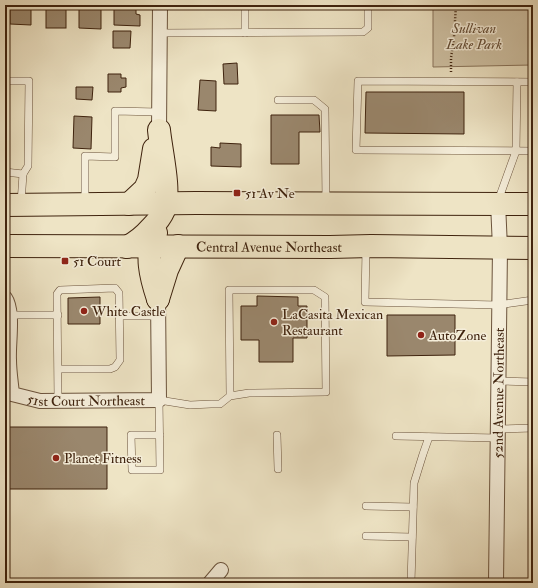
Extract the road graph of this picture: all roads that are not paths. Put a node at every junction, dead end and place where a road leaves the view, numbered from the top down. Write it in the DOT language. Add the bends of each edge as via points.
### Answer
graph roads {
  1 [pos="160,5"];
  2 [pos="246,5"];
  3 [pos="368,5"];
  4 [pos="246,32"];
  5 [pos="159,33"];
  6 [pos="5,81"];
  7 [pos="517,82"];
  8 [pos="533,82"];
  9 [pos="278,100"];
  10 [pos="158,121"];
  11 [pos="516,151"];
  12 [pos="533,151"];
  13 [pos="5,172"];
  14 [pos="22,174"];
  15 [pos="165,203"];
  16 [pos="196,203"];
  17 [pos="498,203"];
  18 [pos="85,204"];
  19 [pos="129,204"];
  20 [pos="326,204"];
  21 [pos="533,204"];
  22 [pos="13,205"];
  23 [pos="5,246"];
  24 [pos="178,246"];
  25 [pos="366,246"];
  26 [pos="127,247"];
  27 [pos="150,247"];
  28 [pos="500,248"];
  29 [pos="533,248"];
  30 [pos="5,298"];
  31 [pos="533,300"];
  32 [pos="498,306"];
  33 [pos="158,307"];
  34 [pos="10,315"];
  35 [pos="58,315"];
  36 [pos="119,316"];
  37 [pos="58,369"];
  38 [pos="498,381"];
  39 [pos="533,382"];
  40 [pos="8,392"];
  41 [pos="230,396"];
  42 [pos="159,400"];
  43 [pos="58,401"];
  44 [pos="533,428"];
  45 [pos="498,434"];
  46 [pos="160,435"];
  47 [pos="277,435"];
  48 [pos="396,436"];
  49 [pos="429,437"];
  50 [pos="278,469"];
  51 [pos="366,506"];
  52 [pos="413,507"];
  53 [pos="366,536"];
  54 [pos="412,538"];
  55 [pos="221,570"];
  56 [pos="210,583"];
  57 [pos="411,583"];
  58 [pos="496,583"];
  1 -- 5 [label="street"];
  2 -- 4 [label="lane"];
  3 -- 4 [label="lane" via="368,28 363,32"];
  4 -- 5 [label="lane"];
  5 -- 10 [label="street"];
  6 -- 14 [label="lane" via="29,81 28,166"];
  7 -- 8 [label="lane"];
  7 -- 11 [label="lane"];
  7 -- 11 [label="lane" via="358,80 356,150"];
  9 -- 20 [label="lane" via="314,100 325,108"];
  10 -- 15 [label="main road" via="166,183"];
  10 -- 18 [label="lane" via="115,111 115,157 85,156"];
  10 -- 19 [label="main road" via="149,180 145,189"];
  11 -- 12 [label="lane"];
  11 -- 17 [label="lane"];
  13 -- 14 [label="lane"];
  14 -- 22 [label="lane"];
  15 -- 16 [label="main road"];
  15 -- 19 [label="main road"];
  15 -- 26 [label="main road" via="161,216 144,237"];
  16 -- 20 [label="main road"];
  16 -- 27 [label="main road" via="174,211 155,234"];
  17 -- 20 [label="main road"];
  17 -- 21 [label="main road"];
  17 -- 28 [label="street, 52nd Avenue Northeast"];
  18 -- 19 [label="main road"];
  18 -- 22 [label="main road"];
  23 -- 26 [label="main road, Central Avenue Northeast"];
  24 -- 25 [label="main road, Central Avenue Northeast"];
  24 -- 27 [label="main road, Central Avenue Northeast"];
  24 -- 33 [label="main road" via="167,270"];
  25 -- 28 [label="main road, Central Avenue Northeast"];
  25 -- 32 [label="lane" via="365,302"];
  26 -- 27 [label="main road, Central Avenue Northeast"];
  27 -- 33 [label="main road" via="152,281"];
  28 -- 29 [label="main road, Central Avenue Northeast"];
  28 -- 32 [label="street, 52nd Avenue Northeast"];
  30 -- 34 [label="street, 51st Court Northeast"];
  31 -- 32 [label="lane"];
  32 -- 38 [label="street, 52nd Avenue Northeast"];
  33 -- 36 [label="lane"];
  33 -- 42 [label="street, 51st Court Northeast"];
  34 -- 35 [label="lane"];
  34 -- 40 [label="street, 51st Court Northeast"];
  35 -- 36 [label="lane" via="57,294 60,290 115,288 119,293"];
  35 -- 37 [label="lane"];
  36 -- 37 [label="lane" via="120,360 116,367"];
  37 -- 43 [label="lane"];
  38 -- 39 [label="lane"];
  38 -- 45 [label="street, 52nd Avenue Northeast"];
  40 -- 43 [label="street, 51st Court Northeast" via="40,401"];
  41 -- 41 [label="lane" via="250,393 326,392 325,296 314,290 229,290"];
  41 -- 42 [label="lane" via="220,404 204,405"];
  42 -- 43 [label="street, 51st Court Northeast"];
  42 -- 46 [label="lane"];
  44 -- 45 [label="lane"];
  45 -- 49 [label="lane"];
  45 -- 58 [label="street, 52nd Avenue Northeast"];
  46 -- 46 [label="lane" via="160,470 132,470 131,435"];
  47 -- 50 [label="lane"];
  48 -- 49 [label="lane"];
  49 -- 52 [label="lane" via="414,483"];
  51 -- 52 [label="lane"];
  52 -- 54 [label="lane"];
  53 -- 54 [label="lane"];
  54 -- 57 [label="lane"];
  55 -- 56 [label="street"];
}
